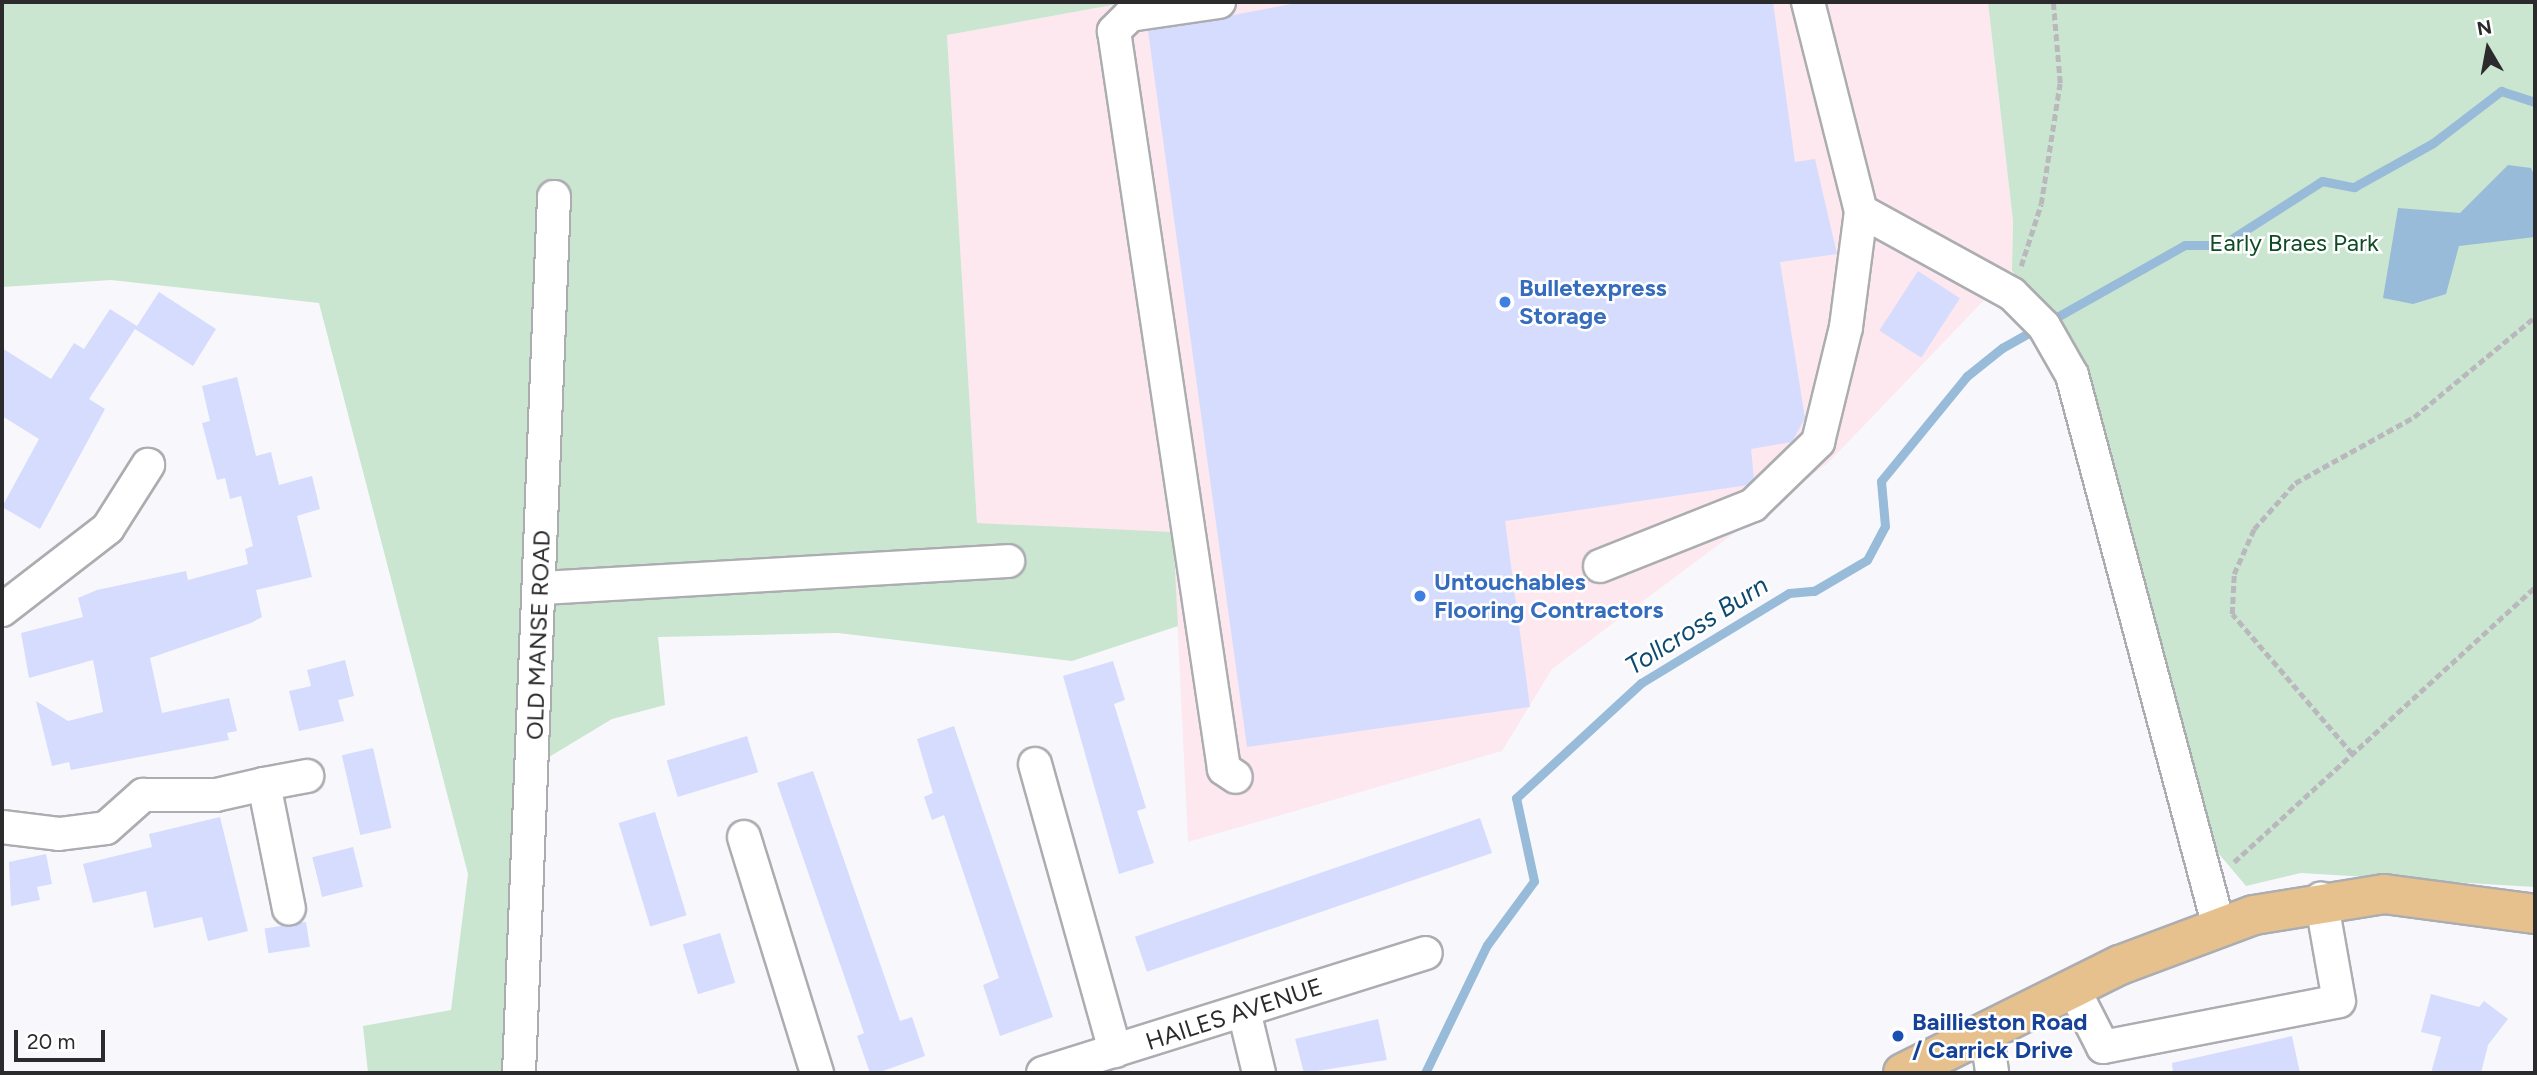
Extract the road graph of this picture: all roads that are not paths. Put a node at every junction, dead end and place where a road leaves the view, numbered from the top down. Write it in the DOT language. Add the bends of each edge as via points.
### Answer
graph roads {
  1 [pos="1219,2"];
  2 [pos="1808,2"];
  3 [pos="554,197"];
  4 [pos="1861,211"];
  5 [pos="148,465"];
  6 [pos="1008,561"];
  7 [pos="1600,566"];
  8 [pos="541,589"];
  9 [pos="2,610"];
  10 [pos="1035,764"];
  11 [pos="307,776"];
  12 [pos="1236,777"];
  13 [pos="264,784"];
  14 [pos="2,827"];
  15 [pos="744,837"];
  16 [pos="2321,899"];
  17 [pos="289,909"];
  18 [pos="2535,914"];
  19 [pos="2219,927"];
  20 [pos="1426,953"];
  21 [pos="2074,990"];
  22 [pos="1244,1011"];
  23 [pos="1987,1036"];
  24 [pos="1115,1051"];
  25 [pos="519,1073"];
  26 [pos="817,1073"];
  27 [pos="1043,1073"];
  28 [pos="1259,1073"];
  29 [pos="1903,1073"];
  30 [pos="1992,1073"];
  1 -- 12 [label="street" via="1129,15 1114,31 1224,769"];
  2 -- 4 [label="street"];
  3 -- 8 [label="street, OLD MANSE ROAD"];
  4 -- 7 [label="street" via="1846,327 1818,442 1753,505"];
  4 -- 19 [label="street" via="2012,294 2044,326 2073,375"];
  5 -- 9 [label="street" via="108,528"];
  6 -- 8 [label="street"];
  8 -- 25 [label="street, OLD MANSE ROAD"];
  10 -- 24 [label="street"];
  11 -- 13 [label="street"];
  13 -- 14 [label="street" via="216,795 143,795 107,828 59,834"];
  13 -- 17 [label="street"];
  15 -- 26 [label="street"];
  16 -- 18 [label="main road" via="2384,894"];
  16 -- 19 [label="main road"];
  16 -- 21 [label="street" via="2339,1002 2103,1047"];
  19 -- 21 [label="main road"];
  20 -- 22 [label="street, HAILES AVENUE"];
  21 -- 23 [label="main road"];
  22 -- 24 [label="street, HAILES AVENUE"];
  22 -- 28 [label="street"];
  23 -- 29 [label="main road"];
  23 -- 30 [label="street"];
  24 -- 27 [label="street, HAILES AVENUE"];
}
